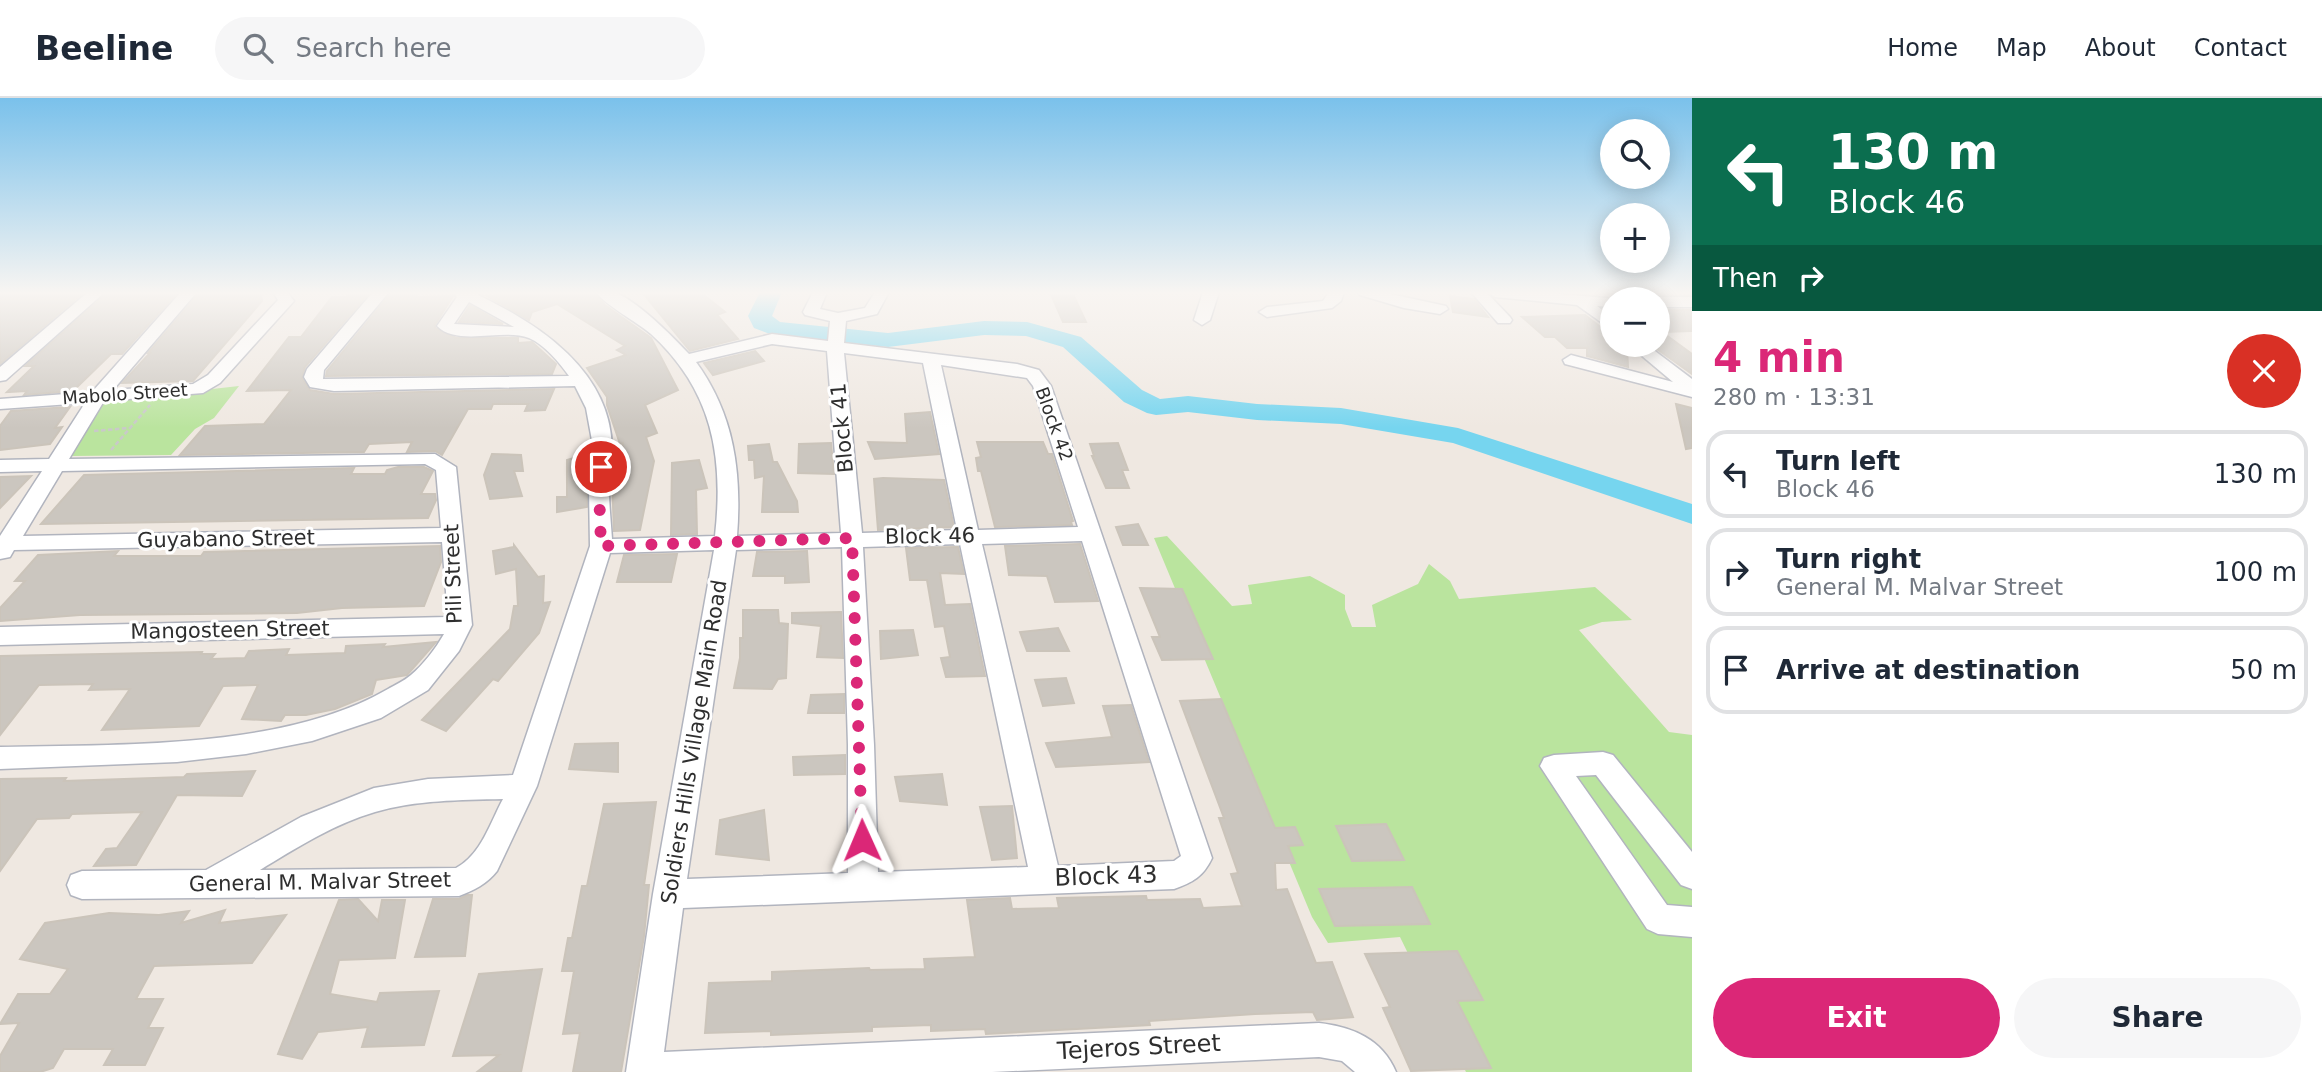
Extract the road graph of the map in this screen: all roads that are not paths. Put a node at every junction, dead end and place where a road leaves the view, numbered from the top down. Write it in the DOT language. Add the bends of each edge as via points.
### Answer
graph roads {
  1 [pos="45,337"];
  2 [pos="149,337"];
  3 [pos="252,337"];
  4 [pos="343,337"];
  5 [pos="540,337"];
  6 [pos="663,337"];
  7 [pos="792,337"];
  8 [pos="836,337"];
  9 [pos="849,337"];
  10 [pos="1652,357"];
  11 [pos="931,359"];
  12 [pos="683,360"];
  13 [pos="1571,360"];
  14 [pos="0,376"];
  15 [pos="581,381"];
  16 [pos="1692,390"];
  17 [pos="98,396"];
  18 [pos="0,404"];
  19 [pos="56,463"];
  20 [pos="0,466"];
  21 [pos="1091,534"];
  22 [pos="453,535"];
  23 [pos="969,535"];
  24 [pos="852,538"];
  25 [pos="727,544"];
  26 [pos="601,546"];
  27 [pos="2,547"];
  28 [pos="460,625"];
  29 [pos="0,636"];
  30 [pos="0,758"];
  31 [pos="523,786"];
  32 [pos="1692,875"];
  33 [pos="1046,878"];
  34 [pos="212,883"];
  35 [pos="82,885"];
  36 [pos="863,887"];
  37 [pos="668,894"];
  38 [pos="1692,922"];
  39 [pos="645,1071"];
  40 [pos="1378,1072"];
  1 -- 14 [label="street"];
  2 -- 17 [label="street"];
  3 -- 17 [label="street, Mabolo Street" via="214,379 197,389"];
  4 -- 15 [label="street" via="316,369 316,383 334,387"];
  5 -- 15 [label="street, General M. Malvar Street" via="562,355"];
  6 -- 12 [label="street, Soldiers Hills Village Main Road"];
  7 -- 12 [label="street, Block 42"];
  8 -- 24 [label="street, Block 41"];
  9 -- 11 [label="street, Block 42"];
  10 -- 16 [label="street"];
  11 -- 21 [label="street, Block 42" via="1033,374"];
  11 -- 23 [label="street"];
  12 -- 25 [label="street, Soldiers Hills Village Main Road" via="702,383 718,417 725,447"];
  13 -- 16 [label="street"];
  15 -- 26 [label="street, General M. Malvar Street" via="594,408 603,446"];
  17 -- 18 [label="street, Mabolo Street"];
  17 -- 19 [label="street"];
  19 -- 20 [label="street, Pili Street"];
  19 -- 22 [label="street, Pili Street" via="428,458 446,467"];
  19 -- 27 [label="street"];
  21 -- 23 [label="street, Block 46"];
  21 -- 33 [label="street, Block 43" via="1197,858 1194,866 1174,875"];
  22 -- 27 [label="street, Guyabano Street"];
  22 -- 28 [label="street, Pili Street"];
  23 -- 24 [label="street, Block 46"];
  23 -- 33 [label="street"];
  24 -- 25 [label="street, Block 46"];
  24 -- 36 [label="street, Block 41"];
  25 -- 26 [label="street, Block 46"];
  25 -- 37 [label="street, Soldiers Hills Village Main Road"];
  26 -- 31 [label="street, General M. Malvar Street"];
  28 -- 29 [label="street, Mangosteen Street"];
  28 -- 30 [label="street, Pili Street" via="443,659 424,681 395,701 335,723 243,745"];
  31 -- 34 [label="street" via="375,800 266,850"];
  31 -- 34 [label="street, General M. Malvar Street" via="486,862 458,882"];
  32 -- 38 [label="street" via="1603,763 1554,766 1658,919"];
  33 -- 36 [label="street, Block 43"];
  34 -- 35 [label="street, General M. Malvar Street"];
  36 -- 37 [label="street, Block 43"];
  37 -- 39 [label="street, Soldiers Hills Village Main Road"];
  39 -- 40 [label="street, Tejeros Street" via="1289,1040 1340,1042 1362,1051"];
}
